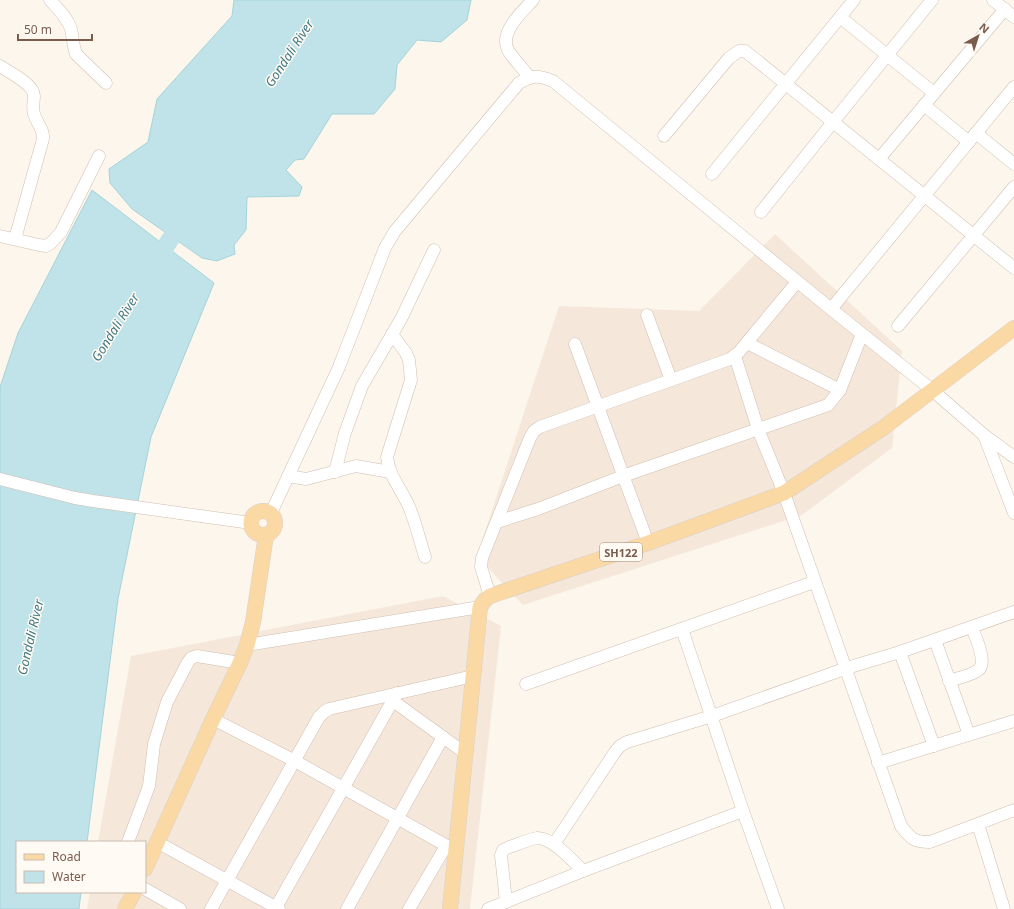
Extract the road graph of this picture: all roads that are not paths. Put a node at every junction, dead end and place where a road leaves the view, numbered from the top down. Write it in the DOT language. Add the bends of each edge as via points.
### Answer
graph roads {
  1 [pos="50,0"];
  2 [pos="533,0"];
  3 [pos="854,0"];
  4 [pos="932,0"];
  5 [pos="993,0"];
  6 [pos="1010,13"];
  7 [pos="840,17"];
  8 [pos="887,55"];
  9 [pos="0,66"];
  10 [pos="529,77"];
  11 [pos="106,83"];
  12 [pos="786,84"];
  13 [pos="1014,87"];
  14 [pos="934,94"];
  15 [pos="924,105"];
  16 [pos="833,122"];
  17 [pos="664,136"];
  18 [pos="973,138"];
  19 [pos="100,156"];
  20 [pos="879,159"];
  21 [pos="1014,164"];
  22 [pos="712,174"];
  23 [pos="1014,187"];
  24 [pos="925,196"];
  25 [pos="761,212"];
  26 [pos="974,235"];
  27 [pos="0,236"];
  28 [pos="14,239"];
  29 [pos="434,250"];
  30 [pos="1014,268"];
  31 [pos="797,282"];
  32 [pos="830,309"];
  33 [pos="647,315"];
  34 [pos="898,326"];
  35 [pos="1014,328"];
  36 [pos="392,334"];
  37 [pos="862,334"];
  38 [pos="747,343"];
  39 [pos="575,344"];
  40 [pos="735,356"];
  41 [pos="671,380"];
  42 [pos="840,390"];
  43 [pos="932,390"];
  44 [pos="598,406"];
  45 [pos="758,429"];
  46 [pos="984,435"];
  47 [pos="1014,457"];
  48 [pos="335,472"];
  49 [pos="390,472"];
  50 [pos="288,476"];
  51 [pos="623,476"];
  52 [pos="0,478"];
  53 [pos="784,493"];
  54 [pos="270,512"];
  55 [pos="1014,513"];
  56 [pos="497,522"];
  57 [pos="251,523"];
  58 [pos="266,535"];
  59 [pos="648,543"];
  60 [pos="425,557"];
  61 [pos="814,582"];
  62 [pos="485,602"];
  63 [pos="1014,612"];
  64 [pos="972,627"];
  65 [pos="682,629"];
  66 [pos="935,640"];
  67 [pos="247,645"];
  68 [pos="900,652"];
  69 [pos="240,663"];
  70 [pos="845,669"];
  71 [pos="473,676"];
  72 [pos="949,681"];
  73 [pos="526,684"];
  74 [pos="395,697"];
  75 [pos="712,716"];
  76 [pos="212,719"];
  77 [pos="1014,721"];
  78 [pos="969,735"];
  79 [pos="443,737"];
  80 [pos="934,746"];
  81 [pos="465,753"];
  82 [pos="295,761"];
  83 [pos="878,764"];
  84 [pos="343,788"];
  85 [pos="1014,810"];
  86 [pos="743,811"];
  87 [pos="397,819"];
  88 [pos="978,824"];
  89 [pos="128,841"];
  90 [pos="157,842"];
  91 [pos="554,844"];
  92 [pos="451,848"];
  93 [pos="146,867"];
  94 [pos="583,870"];
  95 [pos="227,880"];
  96 [pos="146,890"];
  97 [pos="133,893"];
  98 [pos="506,902"];
  99 [pos="277,908"];
  100 [pos="125,909"];
  101 [pos="180,909"];
  102 [pos="211,909"];
  103 [pos="347,909"];
  104 [pos="409,909"];
  105 [pos="450,909"];
  106 [pos="488,909"];
  107 [pos="778,909"];
  108 [pos="1004,909"];
  1 -- 11 [label="street" via="67,20 76,54"];
  2 -- 10 [label="street" via="510,28 505,42 508,50"];
  3 -- 7 [label="street"];
  4 -- 8 [label="street"];
  5 -- 6 [label="street"];
  6 -- 14 [label="street"];
  7 -- 8 [label="street"];
  7 -- 12 [label="street"];
  8 -- 14 [label="street"];
  8 -- 16 [label="street"];
  9 -- 28 [label="street" via="33,90 34,116 44,133"];
  10 -- 31 [label="street" via="542,76 553,81"];
  10 -- 50 [label="street" via="519,83 395,231 384,248 346,352"];
  12 -- 16 [label="street"];
  12 -- 17 [label="street" via="750,55 738,50"];
  12 -- 22 [label="street"];
  13 -- 18 [label="street"];
  14 -- 15 [label="street"];
  15 -- 18 [label="street"];
  15 -- 20 [label="street"];
  16 -- 20 [label="street"];
  16 -- 25 [label="street"];
  18 -- 21 [label="street"];
  18 -- 24 [label="street"];
  19 -- 28 [label="street" via="60,232 51,243 39,246"];
  20 -- 24 [label="street"];
  23 -- 26 [label="street"];
  24 -- 26 [label="street"];
  24 -- 32 [label="street"];
  26 -- 30 [label="street"];
  26 -- 34 [label="street"];
  27 -- 28 [label="street"];
  29 -- 36 [label="street"];
  31 -- 32 [label="street"];
  31 -- 38 [label="street"];
  32 -- 37 [label="street"];
  33 -- 41 [label="street"];
  35 -- 43 [label="main road, SH122"];
  36 -- 48 [label="street" via="362,386 345,433"];
  36 -- 49 [label="street" via="409,360 411,380 387,457"];
  37 -- 42 [label="street"];
  37 -- 43 [label="street"];
  38 -- 40 [label="street"];
  38 -- 42 [label="street"];
  39 -- 44 [label="street"];
  40 -- 41 [label="street"];
  40 -- 45 [label="street"];
  41 -- 44 [label="street"];
  42 -- 45 [label="street" via="828,405"];
  43 -- 46 [label="street"];
  43 -- 53 [label="main road, SH122" via="883,428"];
  44 -- 51 [label="street"];
  44 -- 56 [label="street" via="534,431"];
  45 -- 51 [label="street"];
  45 -- 53 [label="street"];
  46 -- 47 [label="street"];
  46 -- 55 [label="street"];
  48 -- 49 [label="street" via="356,466"];
  48 -- 50 [label="street" via="306,479"];
  49 -- 60 [label="street" via="410,507"];
  50 -- 54 [label="street"];
  51 -- 56 [label="street"];
  51 -- 59 [label="street"];
  52 -- 57 [label="street" via="75,498"];
  53 -- 59 [label="main road, SH122"];
  53 -- 61 [label="street"];
  54 -- 57 [label="main road" via="263,510 256,513"];
  54 -- 58 [label="main road" via="275,519 275,527"];
  56 -- 62 [label="street" via="482,558"];
  57 -- 58 [label="main road" via="254,531"];
  58 -- 67 [label="main road"];
  59 -- 62 [label="main road, SH122"];
  61 -- 65 [label="street"];
  61 -- 70 [label="street"];
  62 -- 67 [label="street"];
  62 -- 71 [label="main road"];
  63 -- 64 [label="street"];
  64 -- 66 [label="street"];
  64 -- 72 [label="street" via="982,666 977,671"];
  65 -- 73 [label="street"];
  65 -- 75 [label="street"];
  66 -- 68 [label="street"];
  66 -- 72 [label="street"];
  67 -- 69 [label="main road"];
  68 -- 70 [label="street"];
  68 -- 80 [label="street"];
  69 -- 76 [label="main road"];
  69 -- 89 [label="street" via="197,656 188,662 167,702 154,744 149,786"];
  70 -- 75 [label="street"];
  70 -- 83 [label="street"];
  71 -- 74 [label="street"];
  71 -- 81 [label="main road"];
  72 -- 78 [label="street"];
  74 -- 79 [label="street"];
  74 -- 82 [label="street" via="324,712"];
  74 -- 84 [label="street"];
  75 -- 86 [label="street"];
  75 -- 91 [label="street" via="620,746"];
  76 -- 82 [label="street"];
  76 -- 90 [label="main road"];
  77 -- 78 [label="street"];
  78 -- 80 [label="street"];
  79 -- 81 [label="street"];
  79 -- 87 [label="street"];
  80 -- 83 [label="street"];
  81 -- 92 [label="main road"];
  82 -- 84 [label="street"];
  82 -- 95 [label="street"];
  83 -- 88 [label="street" via="901,826 909,837 919,842 930,842"];
  84 -- 87 [label="street"];
  84 -- 99 [label="street"];
  85 -- 88 [label="street"];
  86 -- 94 [label="street"];
  86 -- 107 [label="street"];
  87 -- 92 [label="street"];
  87 -- 103 [label="street"];
  88 -- 108 [label="street"];
  90 -- 93 [label="main road"];
  90 -- 95 [label="street"];
  91 -- 94 [label="street"];
  91 -- 98 [label="street" via="537,838 503,850 501,855"];
  92 -- 104 [label="street"];
  92 -- 105 [label="main road"];
  94 -- 98 [label="street"];
  95 -- 99 [label="street"];
  95 -- 102 [label="street"];
  96 -- 101 [label="street"];
  97 -- 100 [label="main road"];
  98 -- 106 [label="street"];
}
